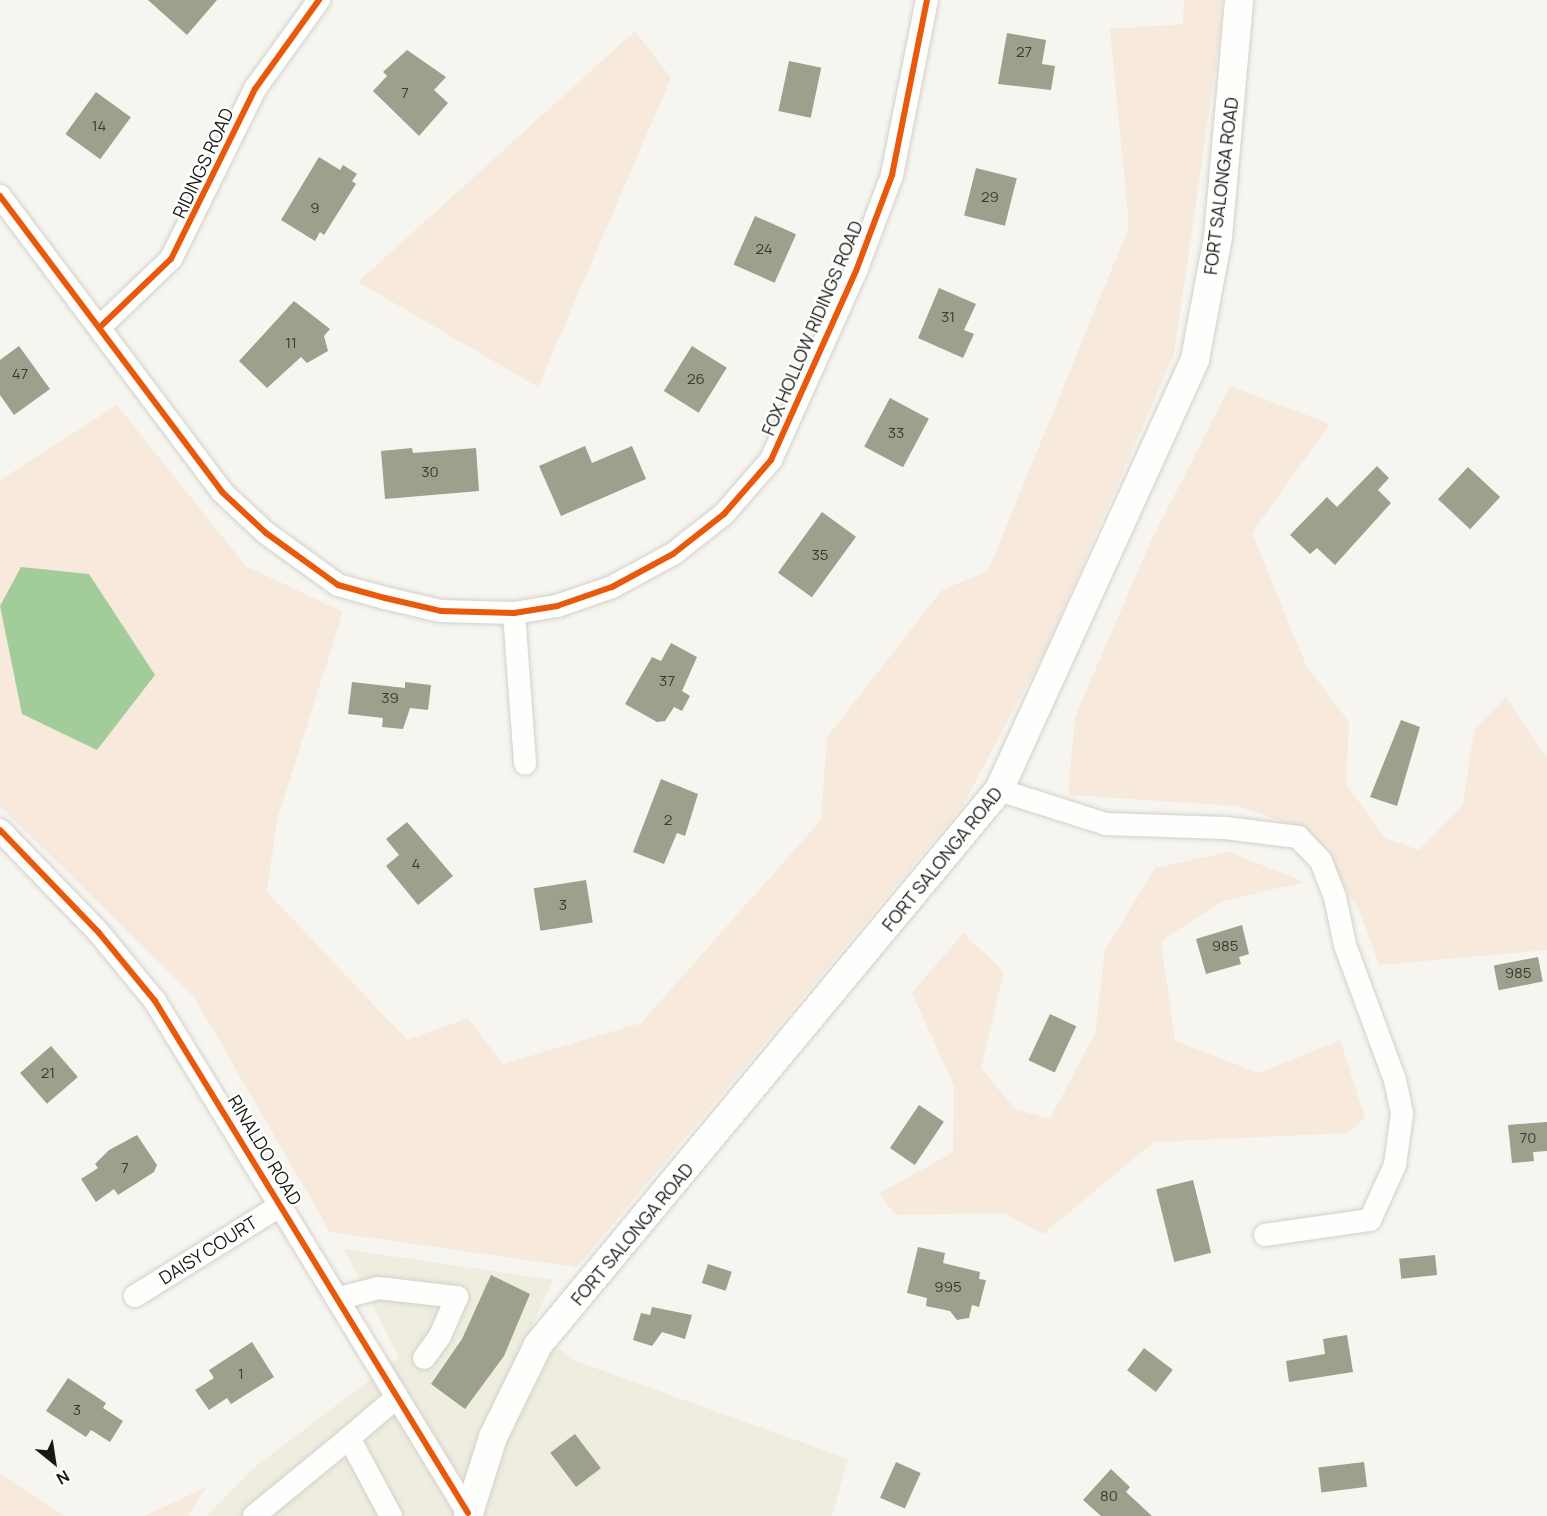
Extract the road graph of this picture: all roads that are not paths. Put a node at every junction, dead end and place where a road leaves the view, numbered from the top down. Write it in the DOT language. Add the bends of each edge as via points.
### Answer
graph roads {
  1 [pos="319,0"];
  2 [pos="927,0"];
  3 [pos="1239,0"];
  4 [pos="0,196"];
  5 [pos="100,327"];
  6 [pos="514,613"];
  7 [pos="525,764"];
  8 [pos="999,790"];
  9 [pos="0,830"];
  10 [pos="281,1205"];
  11 [pos="1265,1235"];
  12 [pos="135,1296"];
  13 [pos="337,1299"];
  14 [pos="424,1358"];
  15 [pos="397,1397"];
  16 [pos="349,1438"];
  17 [pos="468,1514"];
  18 [pos="254,1516"];
  19 [pos="391,1516"];
  1 -- 5 [label="street, RIDINGS ROAD" via="255,89 171,259"];
  2 -- 6 [label="street, FOX HOLLOW RIDINGS ROAD" via="892,175 856,271 771,460 724,514 673,554 612,587 557,606"];
  3 -- 8 [label="main road, FORT SALONGA ROAD" via="1218,237 1195,359"];
  4 -- 5 [label="street, FOX HOLLOW RIDINGS ROAD"];
  5 -- 6 [label="street, FOX HOLLOW RIDINGS ROAD" via="222,492 266,532 338,585 441,611"];
  6 -- 7 [label="street"];
  8 -- 11 [label="street" via="1106,824 1225,828 1298,837 1321,861 1335,897 1345,945 1395,1080 1402,1114 1395,1165 1370,1220"];
  8 -- 17 [label="main road, FORT SALONGA ROAD" via="538,1345 493,1437"];
  9 -- 10 [label="street, RINALDO ROAD" via="65,896 155,1001"];
  10 -- 12 [label="street, DAISY COURT"];
  10 -- 13 [label="street, RINALDO ROAD"];
  13 -- 14 [label="street" via="378,1288 457,1297 440,1336"];
  13 -- 15 [label="street, RINALDO ROAD"];
  15 -- 16 [label="street"];
  15 -- 17 [label="street, RINALDO ROAD"];
  16 -- 18 [label="street"];
  16 -- 19 [label="street"];
}
